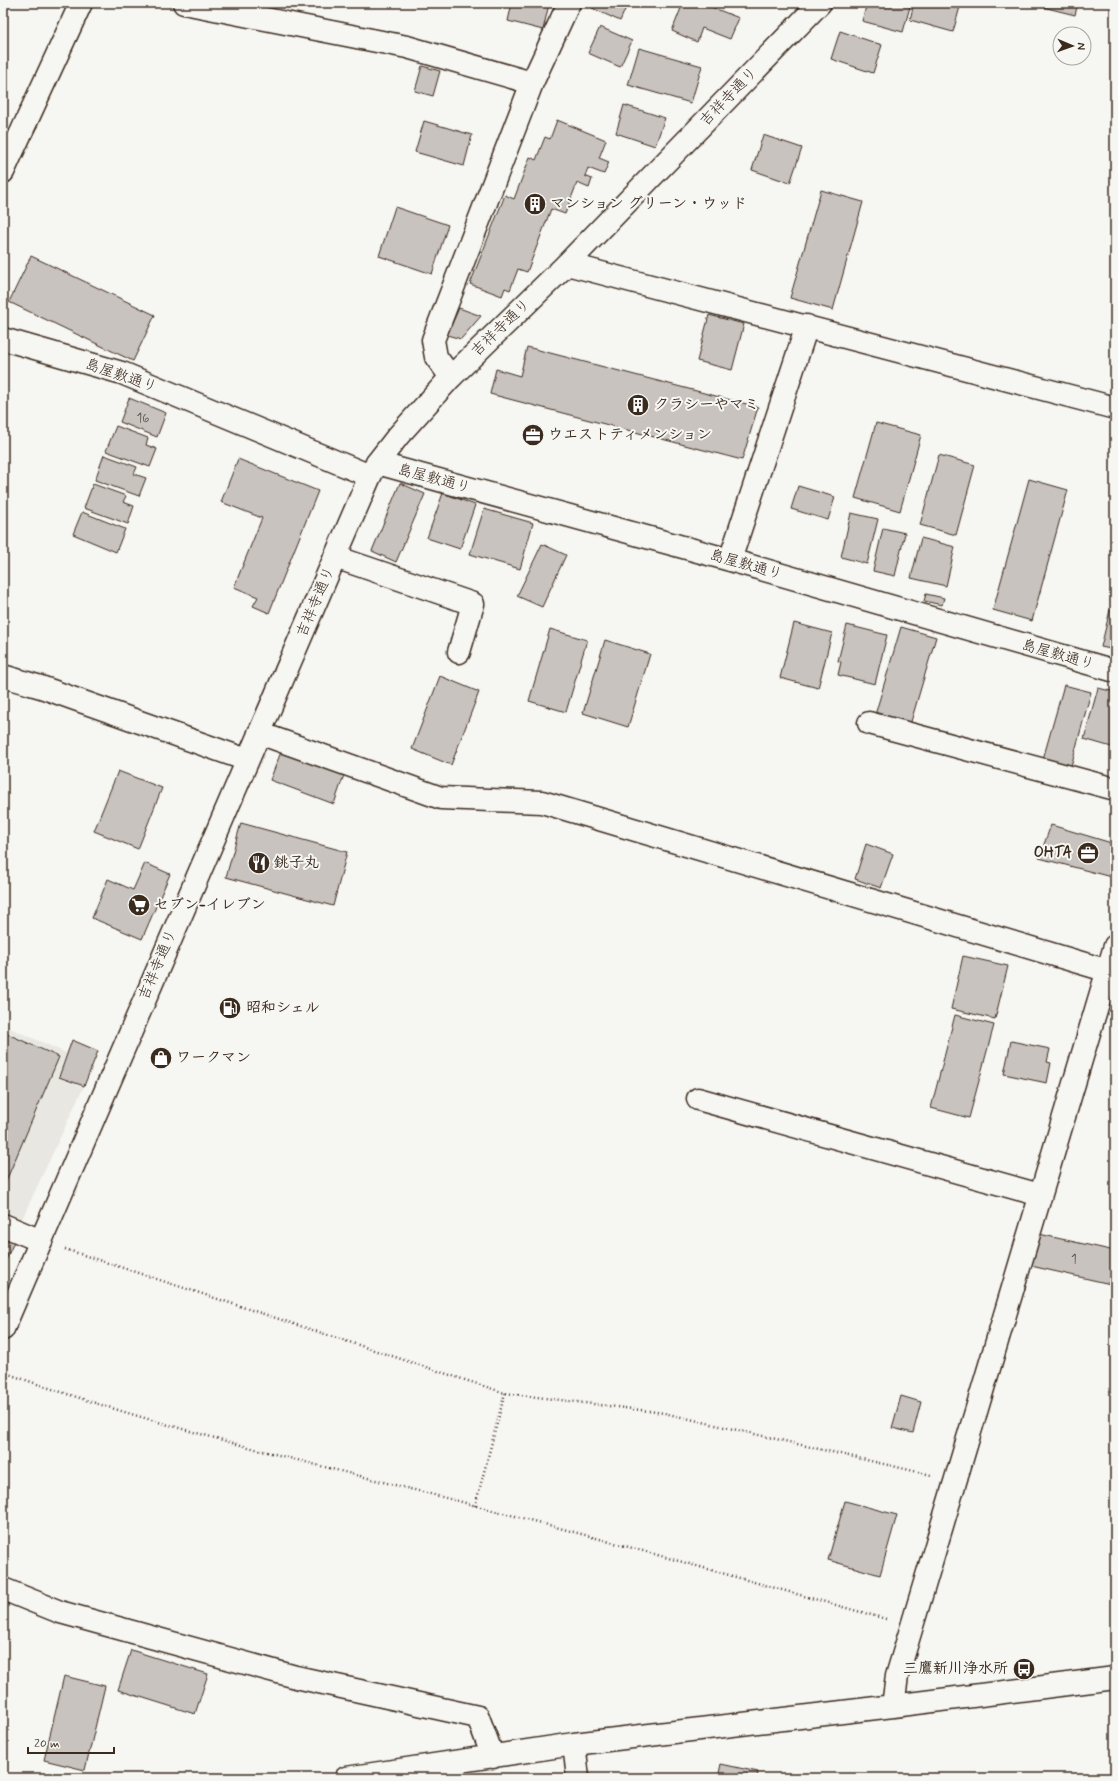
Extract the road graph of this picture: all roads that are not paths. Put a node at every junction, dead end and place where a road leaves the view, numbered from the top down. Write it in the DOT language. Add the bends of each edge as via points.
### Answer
graph roads {
  1 [pos="81,3"];
  2 [pos="184,3"];
  3 [pos="569,3"];
  4 [pos="820,3"];
  5 [pos="209,5"];
  6 [pos="532,83"];
  7 [pos="3,172"];
  8 [pos="567,264"];
  9 [pos="807,326"];
  10 [pos="3,339"];
  11 [pos="451,377"];
  12 [pos="1115,408"];
  13 [pos="373,469"];
  14 [pos="335,557"];
  15 [pos="730,560"];
  16 [pos="459,652"];
  17 [pos="1115,671"];
  18 [pos="3,676"];
  19 [pos="869,723"];
  20 [pos="259,733"];
  21 [pos="247,760"];
  22 [pos="1115,789"];
  23 [pos="1115,946"];
  24 [pos="1111,972"];
  25 [pos="698,1099"];
  26 [pos="1040,1195"];
  27 [pos="3,1225"];
  28 [pos="41,1241"];
  29 [pos="3,1329"];
  30 [pos="3,1589"];
  31 [pos="1115,1678"];
  32 [pos="893,1706"];
  33 [pos="574,1744"];
  34 [pos="493,1757"];
  35 [pos="346,1778"];
  36 [pos="578,1778"];
  1 -- 7 [label="street"];
  2 -- 5 [label="street"];
  3 -- 6 [label="street"];
  4 -- 8 [label="street, 吉祥寺通り"];
  5 -- 6 [label="street" via="407,47"];
  6 -- 11 [label="street" via="433,340 436,358"];
  8 -- 9 [label="street"];
  8 -- 11 [label="street, 吉祥寺通り"];
  9 -- 12 [label="street"];
  9 -- 15 [label="street"];
  10 -- 13 [label="street, 島屋敷通り" via="122,373"];
  11 -- 13 [label="street, 吉祥寺通り" via="414,417"];
  13 -- 14 [label="street, 吉祥寺通り"];
  13 -- 15 [label="street, 島屋敷通り"];
  14 -- 16 [label="street" via="473,604"];
  14 -- 20 [label="street, 吉祥寺通り"];
  15 -- 17 [label="street, 島屋敷通り"];
  18 -- 21 [label="street"];
  19 -- 22 [label="street"];
  20 -- 21 [label="street, 吉祥寺通り"];
  20 -- 24 [label="street" via="441,798 542,802"];
  21 -- 28 [label="street, 吉祥寺通り"];
  23 -- 24 [label="street"];
  24 -- 26 [label="street"];
  25 -- 26 [label="street"];
  26 -- 32 [label="street" via="897,1676"];
  27 -- 28 [label="street"];
  28 -- 29 [label="street, 吉祥寺通り"];
  30 -- 34 [label="street" via="60,1612 296,1677 478,1717"];
  31 -- 32 [label="street"];
  32 -- 33 [label="street"];
  33 -- 34 [label="street"];
  33 -- 36 [label="street"];
  34 -- 35 [label="street"];
}
